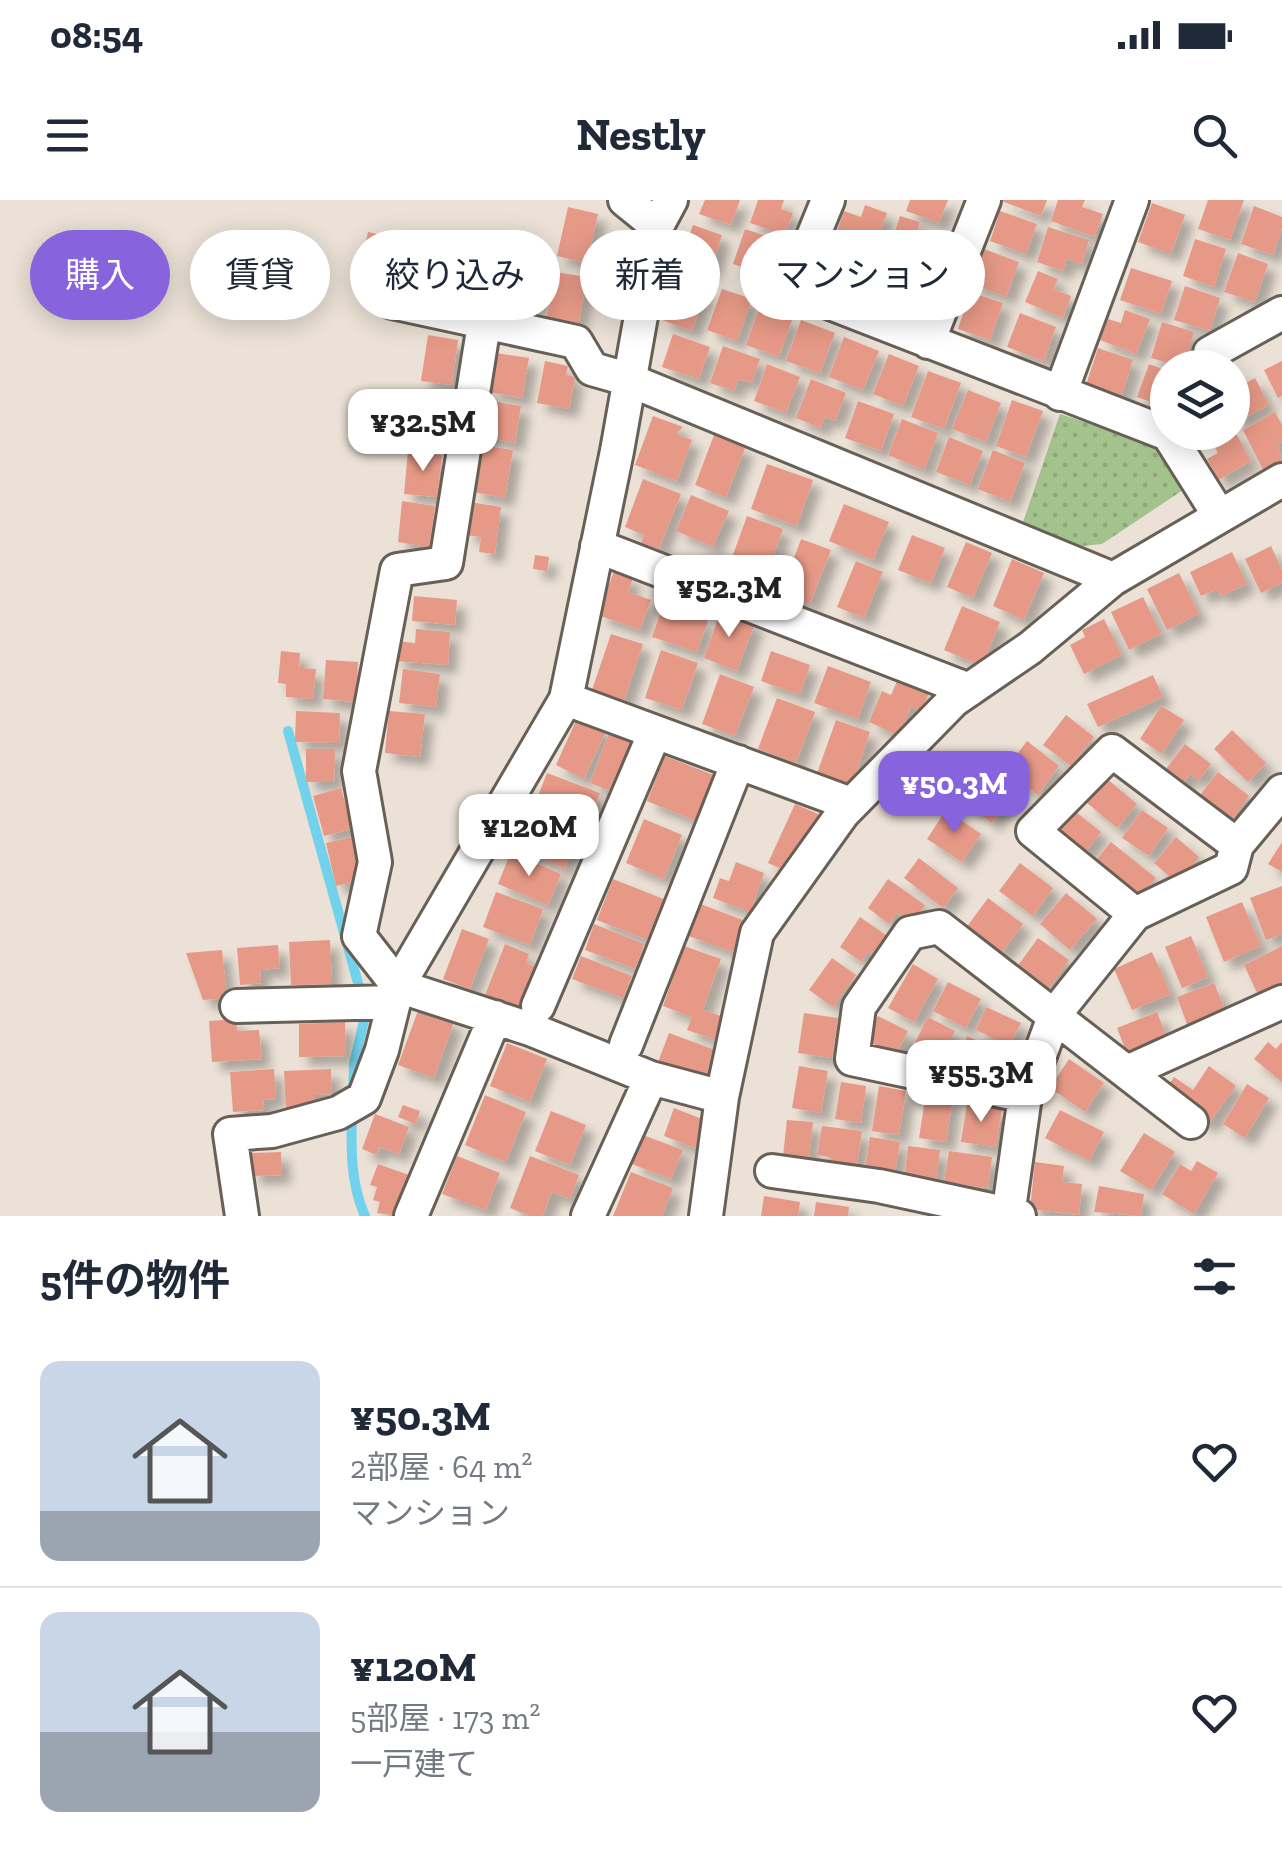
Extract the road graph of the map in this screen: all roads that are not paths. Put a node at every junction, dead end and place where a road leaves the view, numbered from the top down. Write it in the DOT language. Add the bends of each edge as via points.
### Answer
graph roads {
  1 [pos="625,200"];
  2 [pos="828,200"];
  3 [pos="984,200"];
  4 [pos="1132,200"];
  5 [pos="664,213"];
  6 [pos="1282,313"];
  7 [pos="467,320"];
  8 [pos="484,324"];
  9 [pos="928,342"];
  10 [pos="1217,350"];
  11 [pos="628,379"];
  12 [pos="1060,394"];
  13 [pos="1150,426"];
  14 [pos="1180,450"];
  15 [pos="1282,480"];
  16 [pos="1219,514"];
  17 [pos="597,546"];
  18 [pos="1113,579"];
  19 [pos="969,690"];
  20 [pos="566,699"];
  21 [pos="655,732"];
  22 [pos="738,762"];
  23 [pos="1282,790"];
  24 [pos="852,804"];
  25 [pos="1237,845"];
  26 [pos="1135,914"];
  27 [pos="380,999"];
  28 [pos="1282,1002"];
  29 [pos="237,1006"];
  30 [pos="538,1006"];
  31 [pos="1055,1014"];
  32 [pos="495,1017"];
  33 [pos="626,1045"];
  34 [pos="1127,1072"];
  35 [pos="651,1078"];
  36 [pos="1025,1096"];
  37 [pos="722,1097"];
  38 [pos="1190,1122"];
  39 [pos="772,1172"];
  40 [pos="877,1201"];
  41 [pos="242,1216"];
  42 [pos="411,1216"];
  43 [pos="588,1216"];
  44 [pos="706,1216"];
  45 [pos="1012,1216"];
  1 -- 5 [label="street"];
  2 -- 9 [label="street" via="792,288"];
  3 -- 9 [label="street"];
  4 -- 12 [label="street"];
  5 -- 11 [label="street"];
  6 -- 10 [label="street"];
  7 -- 8 [label="street"];
  8 -- 11 [label="street" via="576,342 592,369"];
  8 -- 27 [label="street" via="446,564 397,570 359,770 375,862 359,936"];
  9 -- 12 [label="street"];
  11 -- 17 [label="street"];
  11 -- 18 [label="street"];
  12 -- 13 [label="street"];
  14 -- 16 [label="street"];
  15 -- 16 [label="street"];
  16 -- 18 [label="street"];
  17 -- 19 [label="street"];
  17 -- 20 [label="street"];
  18 -- 19 [label="street"];
  19 -- 24 [label="street"];
  20 -- 21 [label="street"];
  20 -- 27 [label="street"];
  21 -- 22 [label="street"];
  21 -- 30 [label="street"];
  22 -- 24 [label="street"];
  22 -- 33 [label="street"];
  23 -- 25 [label="street"];
  24 -- 37 [label="street" via="757,933"];
  25 -- 26 [label="street" via="1231,868"];
  25 -- 26 [label="street" via="1112,751 1033,831"];
  26 -- 31 [label="street"];
  27 -- 29 [label="street"];
  27 -- 32 [label="street"];
  27 -- 41 [label="street" via="382,1050 351,1106 272,1131 230,1134"];
  28 -- 34 [label="street"];
  31 -- 34 [label="street"];
  31 -- 36 [label="street"];
  31 -- 36 [label="street" via="938,927 910,933 859,1008 852,1059"];
  32 -- 35 [label="street"];
  32 -- 42 [label="street"];
  34 -- 38 [label="street"];
  35 -- 37 [label="street"];
  35 -- 43 [label="street"];
  36 -- 45 [label="street"];
  37 -- 44 [label="street"];
  39 -- 40 [label="street"];
  40 -- 45 [label="street"];
}
